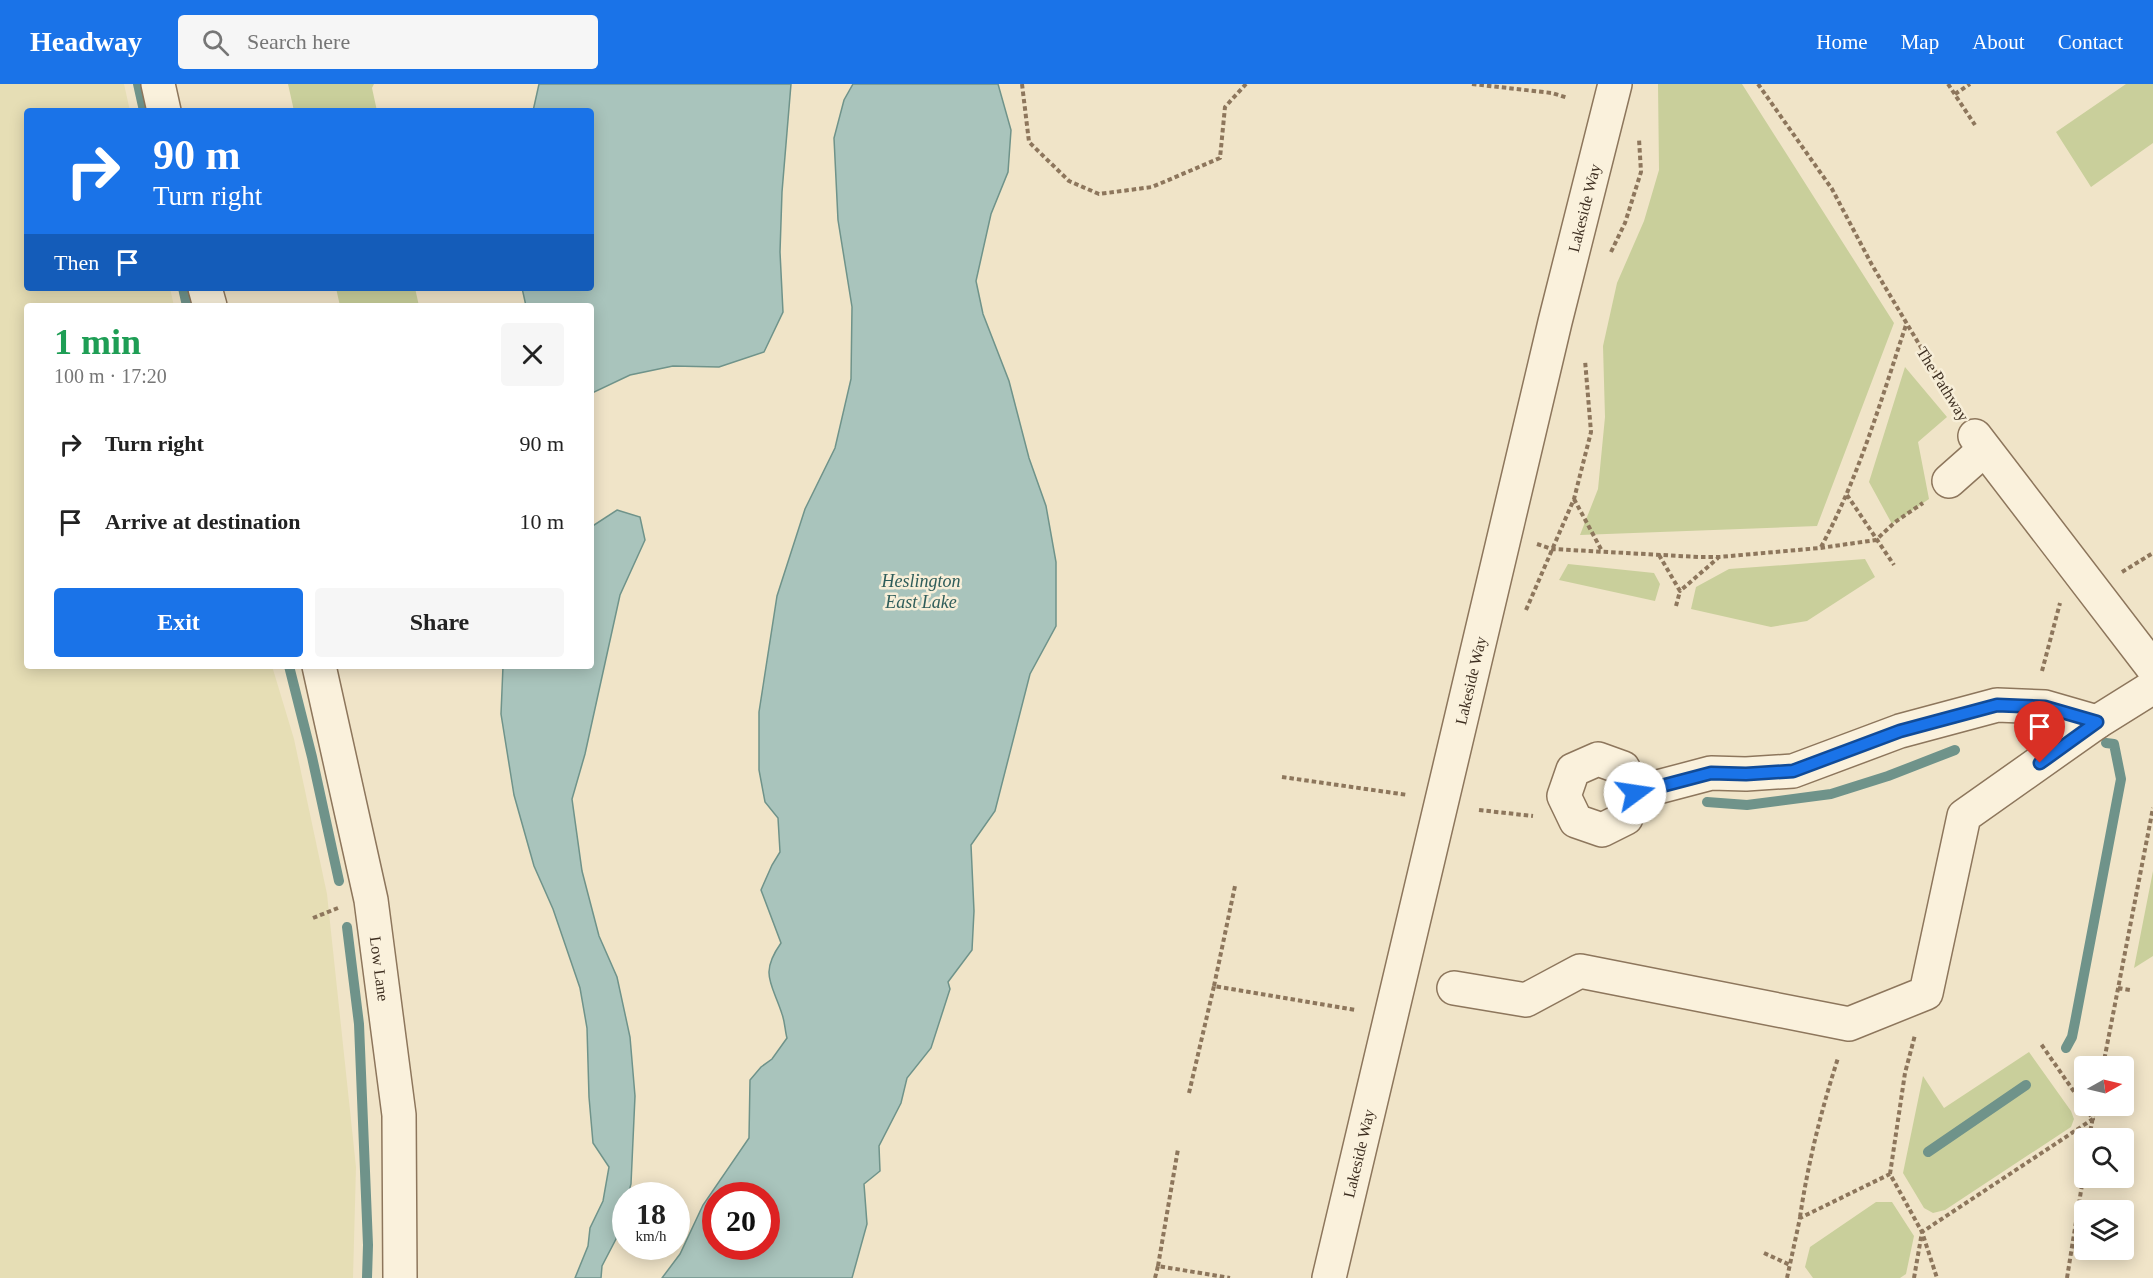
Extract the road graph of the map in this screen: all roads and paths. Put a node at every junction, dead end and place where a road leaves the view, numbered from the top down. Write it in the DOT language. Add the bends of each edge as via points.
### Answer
graph roads {
  1 [pos="158,84"];
  2 [pos="1022,84"];
  3 [pos="1246,84"];
  4 [pos="1472,84"];
  5 [pos="1615,84"];
  6 [pos="1758,84"];
  7 [pos="1948,84"];
  8 [pos="1970,84"];
  9 [pos="1955,94"];
  10 [pos="1568,98"];
  11 [pos="163,108"];
  12 [pos="1975,124"];
  13 [pos="1639,128"];
  14 [pos="1610,253"];
  15 [pos="1906,324"];
  16 [pos="1586,351"];
  17 [pos="1979,443"];
  18 [pos="1949,481"];
  19 [pos="1846,495"];
  20 [pos="1574,500"];
  21 [pos="1876,540"];
  22 [pos="2056,543"];
  23 [pos="1820,548"];
  24 [pos="1552,549"];
  25 [pos="1602,552"];
  26 [pos="1659,555"];
  27 [pos="1719,557"];
  28 [pos="1893,565"];
  29 [pos="1680,591"];
  30 [pos="1676,606"];
  31 [pos="1523,620"];
  32 [pos="2153,668"];
  33 [pos="320,669"];
  34 [pos="2153,687"];
  35 [pos="2027,706"];
  36 [pos="2097,722"];
  37 [pos="1282,777"];
  38 [pos="1635,793"];
  39 [pos="1442,800"];
  40 [pos="2153,808"];
  41 [pos="1576,821"];
  42 [pos="1235,886"];
  43 [pos="1214,986"];
  44 [pos="1454,988"];
  45 [pos="2118,988"];
  46 [pos="2130,990"];
  47 [pos="1926,993"];
  48 [pos="1365,1011"];
  49 [pos="1849,1024"];
  50 [pos="2041,1044"];
  51 [pos="2105,1056"];
  52 [pos="1189,1093"];
  53 [pos="2093,1116"];
  54 [pos="2093,1119"];
  55 [pos="2092,1128"];
  56 [pos="1178,1149"];
  57 [pos="1890,1174"];
  58 [pos="2081,1188"];
  59 [pos="1800,1218"];
  60 [pos="1922,1232"];
  61 [pos="1764,1253"];
  62 [pos="1790,1265"];
  63 [pos="1158,1266"];
  64 [pos="400,1278"];
  65 [pos="1155,1278"];
  66 [pos="1230,1278"];
  67 [pos="1329,1278"];
  68 [pos="1787,1278"];
  69 [pos="1914,1278"];
  70 [pos="1937,1278"];
  71 [pos="2067,1278"];
  1 -- 11 [label="street"];
  2 -- 3 [label="path" via="1029,142 1069,181 1100,194 1152,187 1220,158 1225,106"];
  4 -- 10 [label="path"];
  5 -- 39 [label="street, Lakeside Way"];
  6 -- 15 [label="path, The Pathway" via="1832,189"];
  7 -- 9 [label="path"];
  8 -- 9 [label="path"];
  9 -- 12 [label="path"];
  13 -- 14 [label="path" via="1641,172 1625,223"];
  15 -- 17 [label="path, The Pathway"];
  15 -- 19 [label="path"];
  16 -- 20 [label="path" via="1591,432"];
  17 -- 18 [label="street"];
  17 -- 22 [label="street"];
  18 -- 21 [label="path"];
  19 -- 21 [label="path"];
  19 -- 23 [label="path"];
  20 -- 24 [label="path"];
  20 -- 25 [label="path"];
  21 -- 23 [label="path"];
  21 -- 28 [label="path"];
  22 -- 32 [label="street"];
  22 -- 35 [label="path" via="2060,605 2045,663"];
  23 -- 27 [label="path"];
  24 -- 25 [label="path"];
  24 -- 31 [label="path"];
  25 -- 26 [label="path"];
  26 -- 27 [label="path"];
  26 -- 29 [label="path"];
  27 -- 29 [label="path"];
  29 -- 30 [label="path"];
  33 -- 64 [label="street, Low Lane" via="371,900 399,1115"];
  34 -- 36 [label="street"];
  35 -- 36 [label="street" via="2045,707"];
  35 -- 38 [label="street" via="1997,705 1900,731 1793,771 1711,773"];
  36 -- 47 [label="street" via="1964,816"];
  37 -- 39 [label="path"];
  38 -- 41 [label="street" via="1626,818 1602,830"];
  38 -- 41 [label="street" via="1623,768 1598,759 1573,770 1564,796"];
  39 -- 41 [label="path" via="1479,810"];
  39 -- 67 [label="street, Lakeside Way"];
  40 -- 45 [label="path"];
  42 -- 43 [label="path"];
  43 -- 48 [label="path"];
  43 -- 52 [label="path"];
  44 -- 49 [label="street" via="1526,1000 1580,971"];
  45 -- 46 [label="path"];
  45 -- 51 [label="path"];
  47 -- 49 [label="street"];
  47 -- 57 [label="path" via="1905,1073"];
  49 -- 59 [label="path" via="1824,1104"];
  50 -- 54 [label="path"];
  53 -- 54 [label="path"];
  54 -- 55 [label="path"];
  54 -- 60 [label="path"];
  56 -- 63 [label="path"];
  57 -- 59 [label="path"];
  57 -- 60 [label="path"];
  58 -- 71 [label="path"];
  59 -- 62 [label="path"];
  60 -- 69 [label="path"];
  60 -- 70 [label="path"];
  61 -- 62 [label="path"];
  62 -- 68 [label="path"];
  63 -- 65 [label="path"];
  63 -- 66 [label="path"];
}
